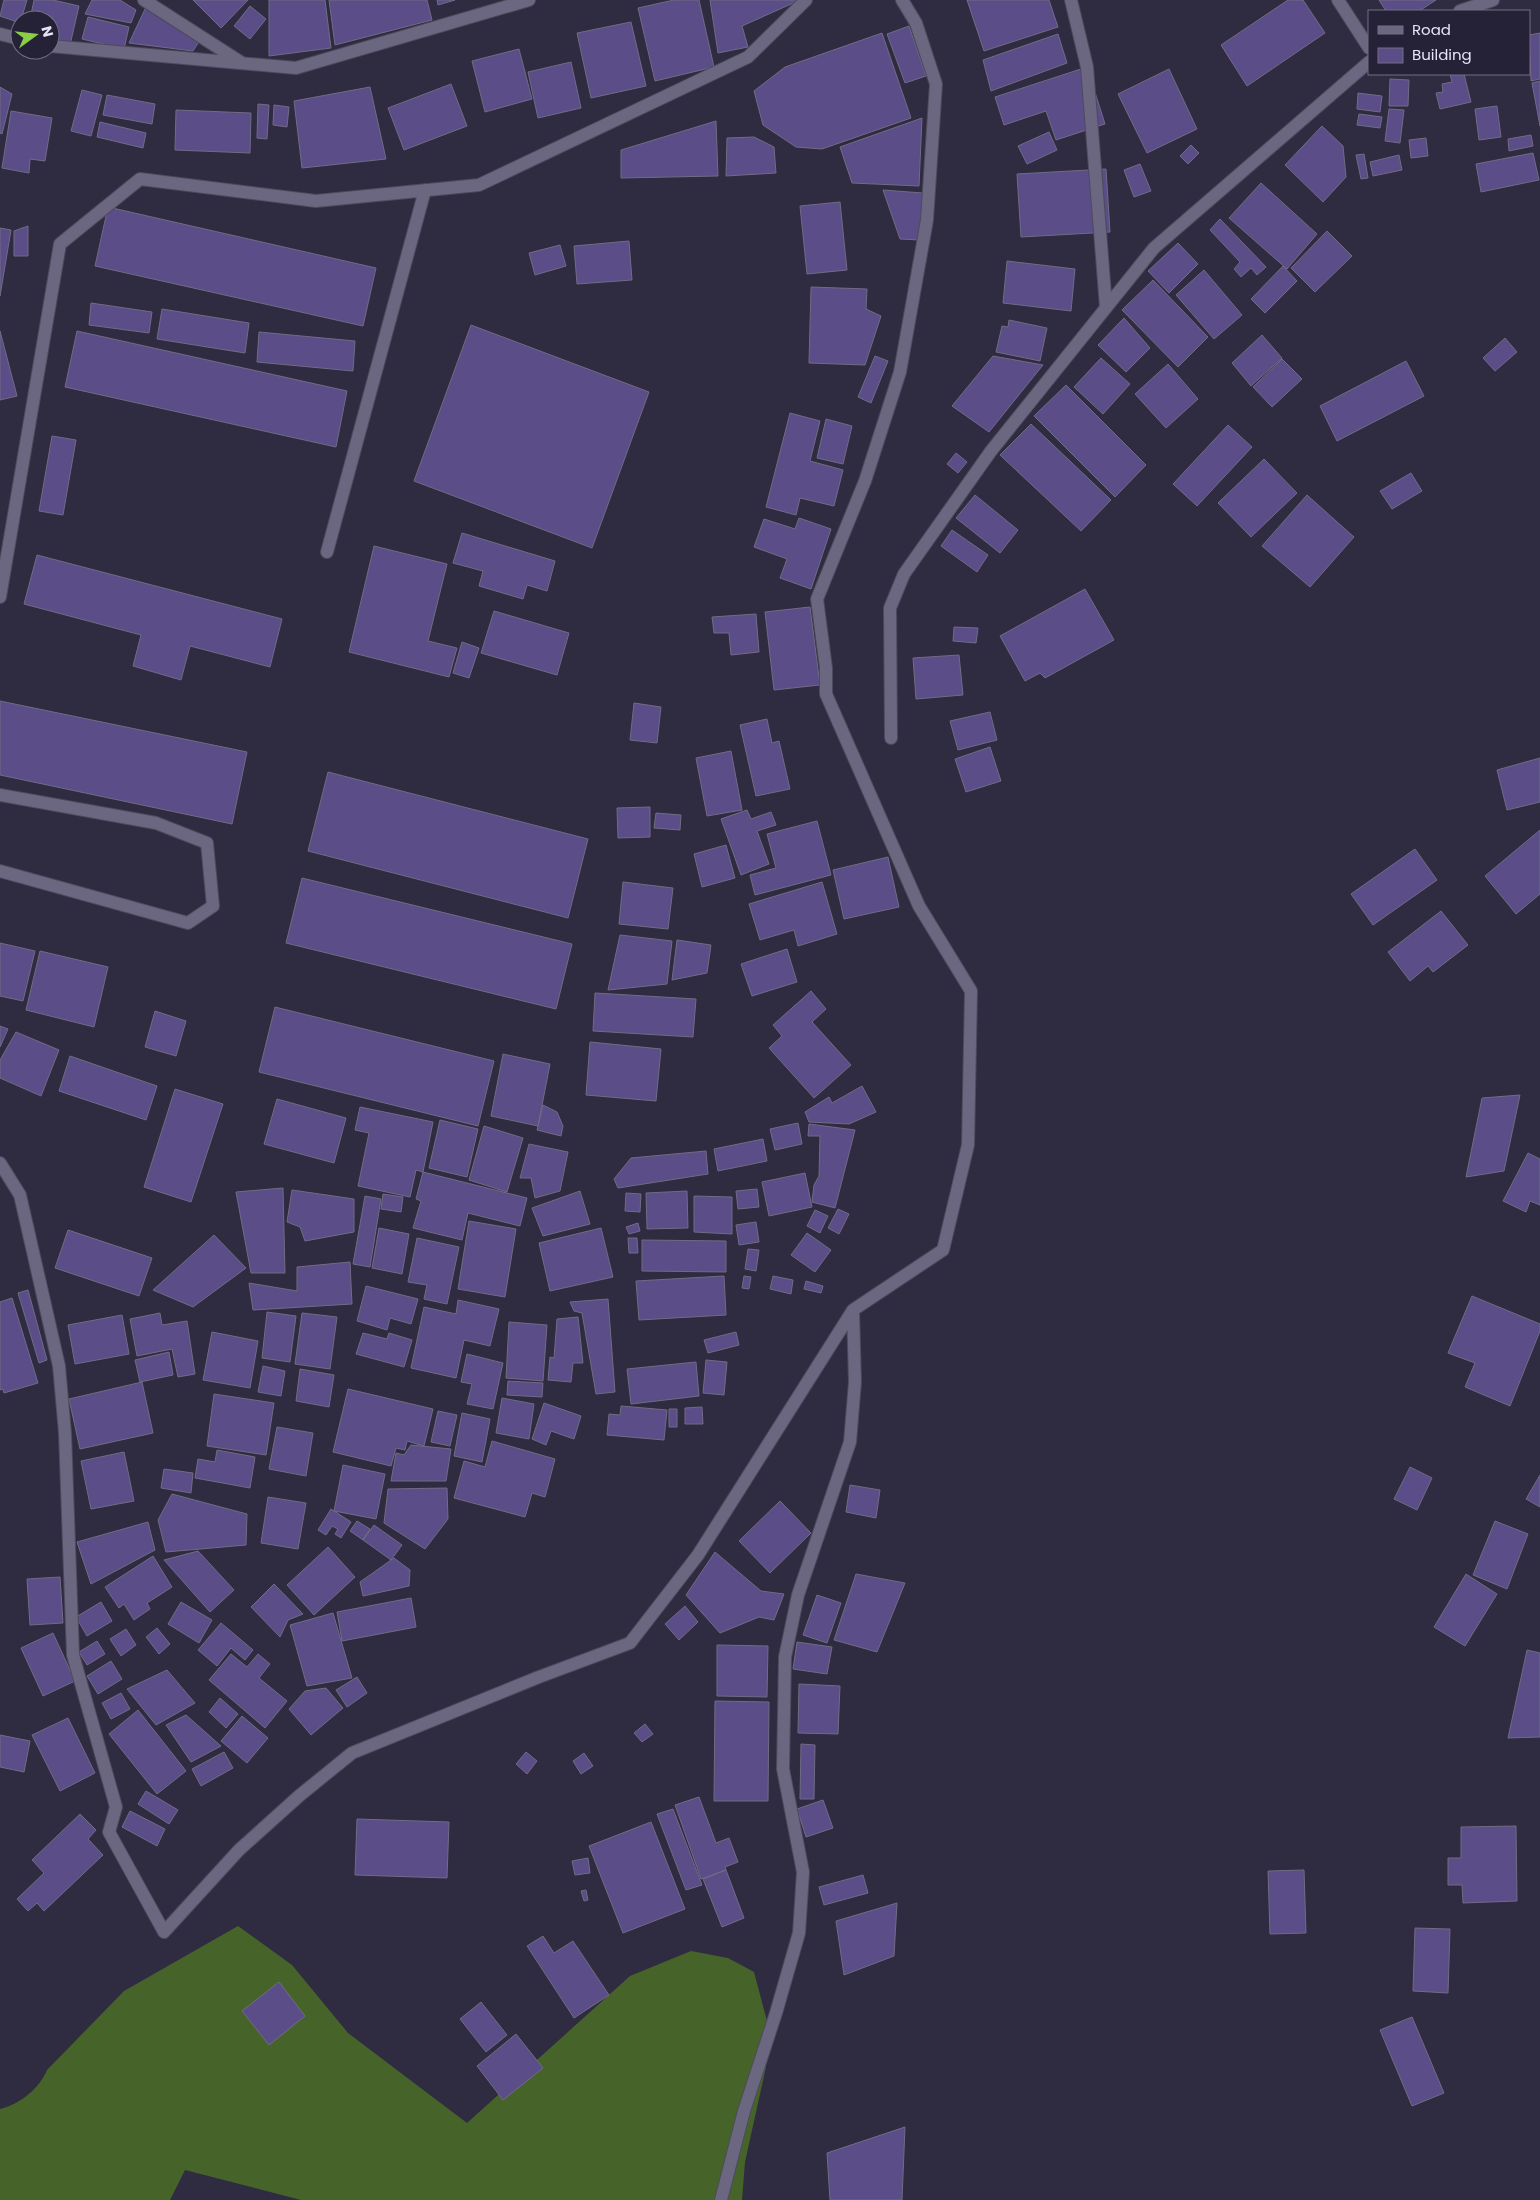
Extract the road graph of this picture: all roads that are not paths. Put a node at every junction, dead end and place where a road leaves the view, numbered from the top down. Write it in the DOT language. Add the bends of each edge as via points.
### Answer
graph roads {
  1 [pos="144,0"];
  2 [pos="529,0"];
  3 [pos="806,0"];
  4 [pos="902,0"];
  5 [pos="1071,0"];
  6 [pos="1338,0"];
  7 [pos="1493,0"];
  8 [pos="1463,10"];
  9 [pos="1368,46"];
  10 [pos="60,47"];
  11 [pos="1368,63"];
  12 [pos="244,64"];
  13 [pos="425,190"];
  14 [pos="1106,307"];
  15 [pos="327,552"];
  16 [pos="0,597"];
  17 [pos="891,738"];
  18 [pos="0,794"];
  19 [pos="0,871"];
  20 [pos="0,1163"];
  21 [pos="853,1310"];
  22 [pos="721,2200"];
  1 -- 12 [label="street"];
  2 -- 12 [label="street" via="296,68"];
  3 -- 13 [label="street" via="748,58 479,185"];
  4 -- 21 [label="street" via="916,23 936,84 927,220 900,372 865,482 817,599 826,694 919,906 971,991 968,1145 943,1250"];
  5 -- 14 [label="street" via="1087,67"];
  6 -- 9 [label="street"];
  7 -- 8 [label="street"];
  10 -- 12 [label="street"];
  11 -- 14 [label="street" via="1154,248"];
  13 -- 15 [label="street"];
  13 -- 16 [label="street" via="316,201 140,180 60,244"];
  14 -- 17 [label="street" via="991,450 904,574 890,608"];
  18 -- 19 [label="street" via="156,824 206,843 214,906 188,922"];
  20 -- 21 [label="street" via="20,1194 59,1366 66,1442 72,1655 116,1807 109,1832 164,1932 239,1850 352,1753 630,1643 698,1555"];
  21 -- 22 [label="street" via="855,1382 850,1442 798,1595 785,1657 783,1769 803,1872 799,1933 744,2111"];
}
